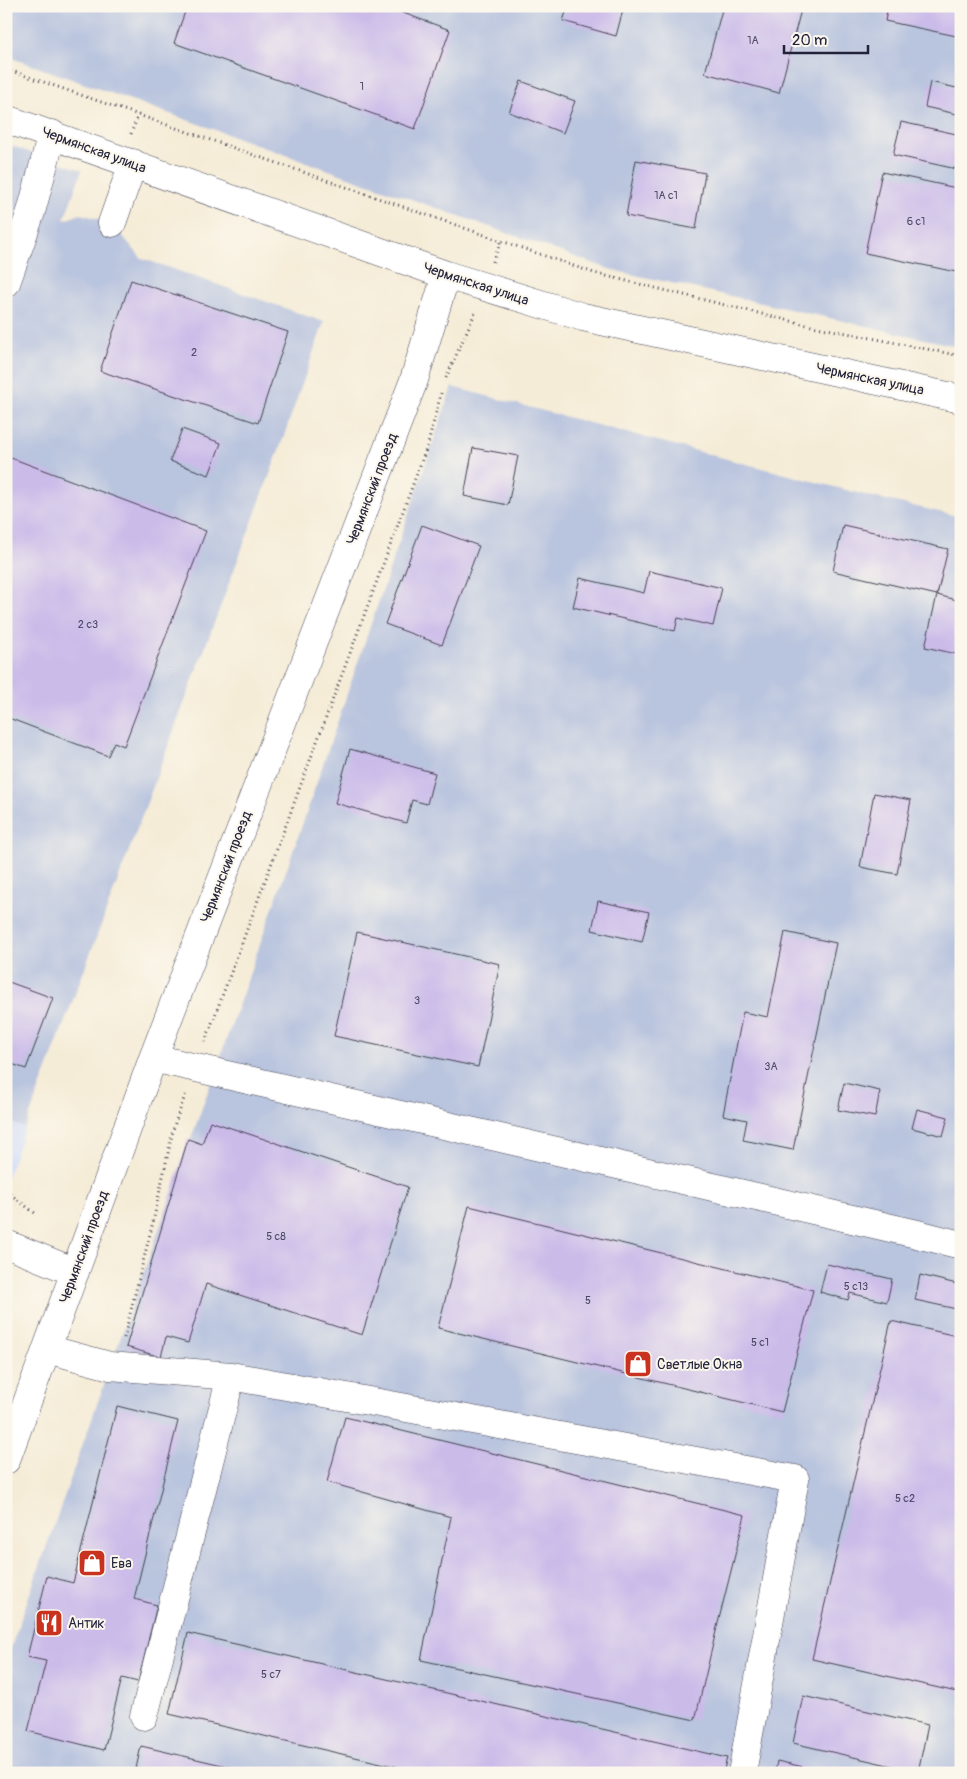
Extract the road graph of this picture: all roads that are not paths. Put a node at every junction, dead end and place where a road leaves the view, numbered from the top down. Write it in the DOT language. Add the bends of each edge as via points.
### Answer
graph roads {
  1 [pos="6,119"];
  2 [pos="52,134"];
  3 [pos="133,163"];
  4 [pos="112,223"];
  5 [pos="446,275"];
  6 [pos="6,283"];
  7 [pos="961,399"];
  8 [pos="153,1058"];
  9 [pos="6,1244"];
  10 [pos="961,1245"];
  11 [pos="76,1272"];
  12 [pos="47,1349"];
  13 [pos="231,1376"];
  14 [pos="6,1460"];
  15 [pos="144,1716"];
  16 [pos="742,1773"];
  1 -- 2 [label="street, Чермянская улица"];
  2 -- 3 [label="street, Чермянская улица"];
  2 -- 6 [label="street" via="31,212"];
  3 -- 4 [label="street"];
  3 -- 5 [label="street, Чермянская улица"];
  5 -- 7 [label="street, Чермянская улица" via="583,317"];
  5 -- 8 [label="street, Чермянский проезд" via="414,380"];
  8 -- 10 [label="street"];
  8 -- 11 [label="street, Чермянский проезд"];
  9 -- 11 [label="street"];
  11 -- 12 [label="street, Чермянский проезд"];
  12 -- 13 [label="street" via="110,1366"];
  12 -- 14 [label="street, Чермянский проезд"];
  13 -- 15 [label="street"];
  13 -- 16 [label="street" via="795,1479"];
}
